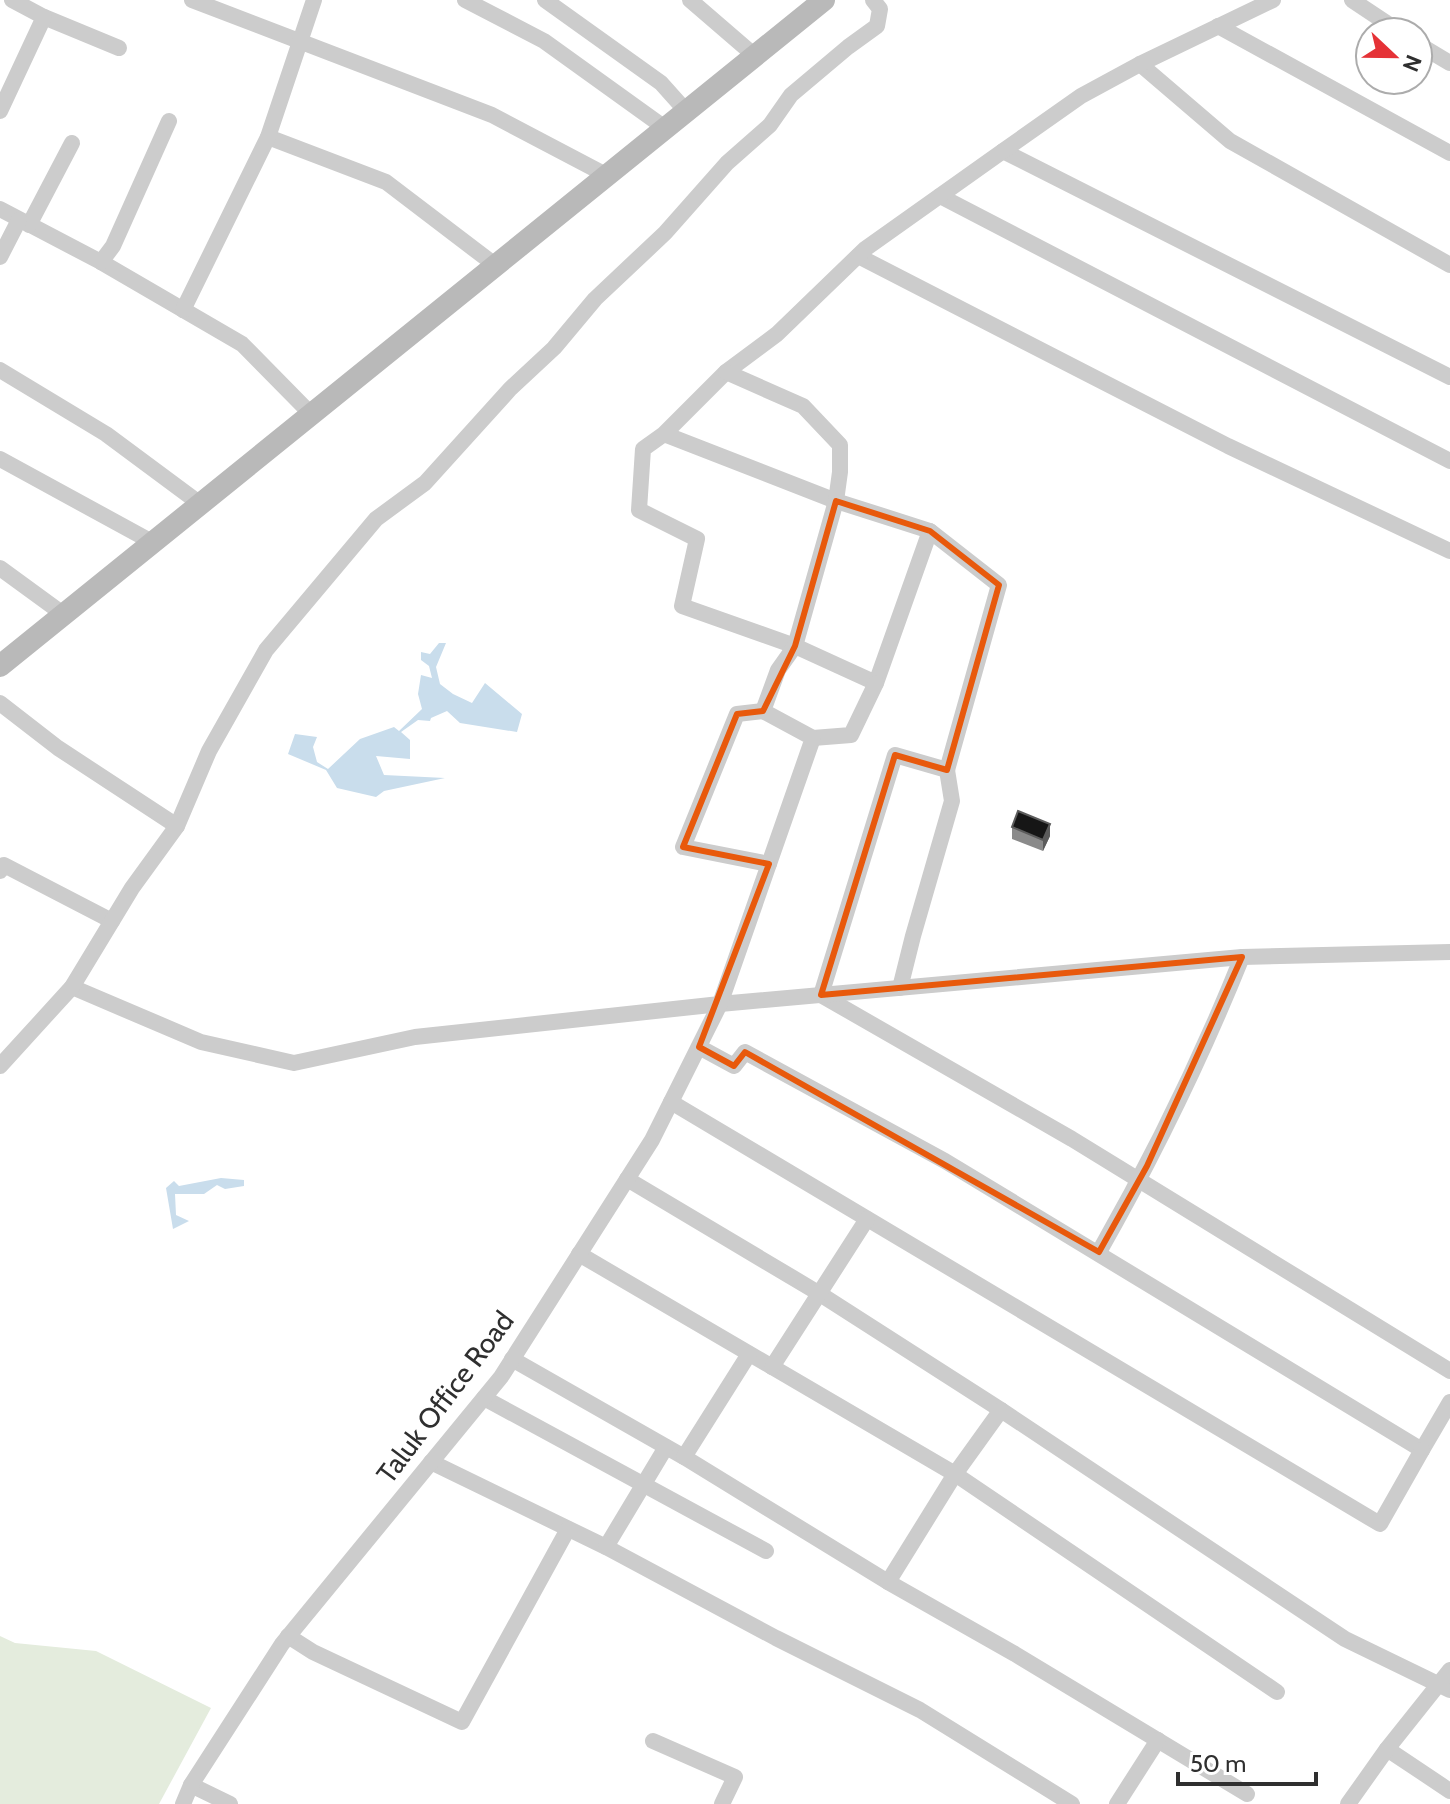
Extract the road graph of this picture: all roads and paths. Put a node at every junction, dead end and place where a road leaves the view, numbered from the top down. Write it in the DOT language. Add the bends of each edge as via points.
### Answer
graph roads {
  1 [pos="12,0"];
  2 [pos="192,0"];
  3 [pos="314,0"];
  4 [pos="465,0"];
  5 [pos="545,0"];
  6 [pos="690,0"];
  7 [pos="824,0"];
  8 [pos="873,0"];
  9 [pos="1273,0"];
  10 [pos="1352,0"];
  11 [pos="1376,16"];
  12 [pos="44,17"];
  13 [pos="1218,26"];
  14 [pos="298,42"];
  15 [pos="119,48"];
  16 [pos="755,56"];
  17 [pos="1140,64"];
  18 [pos="0,111"];
  19 [pos="686,111"];
  20 [pos="169,121"];
  21 [pos="665,128"];
  22 [pos="268,137"];
  23 [pos="72,143"];
  24 [pos="1003,151"];
  25 [pos="1450,153"];
  26 [pos="606,175"];
  27 [pos="940,196"];
  28 [pos="0,209"];
  29 [pos="24,223"];
  30 [pos="858,256"];
  31 [pos="0,257"];
  32 [pos="101,262"];
  33 [pos="495,265"];
  34 [pos="1450,265"];
  35 [pos="183,310"];
  36 [pos="0,370"];
  37 [pos="726,372"];
  38 [pos="1450,377"];
  39 [pos="310,413"];
  40 [pos="664,434"];
  41 [pos="0,459"];
  42 [pos="1450,461"];
  43 [pos="836,501"];
  44 [pos="199,503"];
  45 [pos="930,531"];
  46 [pos="152,542"];
  47 [pos="1450,551"];
  48 [pos="0,568"];
  49 [pos="63,614"];
  50 [pos="795,646"];
  51 [pos="0,666"];
  52 [pos="876,683"];
  53 [pos="0,703"];
  54 [pos="763,711"];
  55 [pos="813,738"];
  56 [pos="947,770"];
  57 [pos="177,826"];
  58 [pos="769,864"];
  59 [pos="0,871"];
  60 [pos="112,921"];
  61 [pos="1450,952"];
  62 [pos="1242,957"];
  63 [pos="72,987"];
  64 [pos="900,988"];
  65 [pos="821,995"];
  66 [pos="720,1004"];
  67 [pos="7,1047"];
  68 [pos="699,1047"];
  69 [pos="0,1066"];
  70 [pos="671,1102"];
  71 [pos="627,1179"];
  72 [pos="1140,1180"];
  73 [pos="867,1219"];
  74 [pos="1099,1252"];
  75 [pos="579,1254"];
  76 [pos="820,1294"];
  77 [pos="749,1354"];
  78 [pos="512,1359"];
  79 [pos="772,1367"];
  80 [pos="1450,1371"];
  81 [pos="484,1398"];
  82 [pos="1450,1402"];
  83 [pos="1001,1410"];
  84 [pos="666,1447"];
  85 [pos="1422,1450"];
  86 [pos="684,1457"];
  87 [pos="431,1462"];
  88 [pos="955,1474"];
  89 [pos="644,1484"];
  90 [pos="568,1529"];
  91 [pos="606,1547"];
  92 [pos="766,1551"];
  93 [pos="888,1582"];
  94 [pos="288,1636"];
  95 [pos="1447,1681"];
  96 [pos="1277,1692"];
  97 [pos="1158,1740"];
  98 [pos="653,1741"];
  99 [pos="1387,1749"];
  100 [pos="191,1785"];
  101 [pos="1450,1791"];
  102 [pos="1247,1794"];
  103 [pos="183,1804"];
  104 [pos="230,1804"];
  105 [pos="722,1804"];
  106 [pos="1072,1804"];
  107 [pos="1117,1804"];
  108 [pos="1348,1804"];
  1 -- 12 [label="street"];
  2 -- 14 [label="street"];
  3 -- 14 [label="street"];
  4 -- 21 [label="street" via="544,41"];
  5 -- 19 [label="street" via="661,83"];
  6 -- 16 [label="street"];
  7 -- 16 [label="main road"];
  8 -- 57 [label="street" via="880,9 877,26 791,95 770,125 595,299 425,483 366,530 266,650 209,751"];
  9 -- 13 [label="street"];
  10 -- 11 [label="street"];
  12 -- 15 [label="street"];
  12 -- 18 [label="street"];
  13 -- 17 [label="street"];
  13 -- 25 [label="street"];
  14 -- 22 [label="street"];
  14 -- 26 [label="street" via="492,115"];
  16 -- 19 [label="main road"];
  17 -- 24 [label="street" via="1081,96"];
  17 -- 34 [label="street" via="1230,141"];
  19 -- 21 [label="main road"];
  20 -- 32 [label="street"];
  21 -- 26 [label="main road"];
  22 -- 33 [label="street" via="386,182"];
  22 -- 35 [label="street"];
  23 -- 29 [label="street"];
  24 -- 27 [label="street"];
  24 -- 38 [label="street"];
  26 -- 33 [label="main road"];
  27 -- 30 [label="street"];
  27 -- 42 [label="street"];
  28 -- 29 [label="street"];
  29 -- 31 [label="street"];
  29 -- 32 [label="street"];
  30 -- 37 [label="street" via="777,334"];
  30 -- 47 [label="street" via="1228,446"];
  32 -- 35 [label="street"];
  33 -- 39 [label="main road"];
  35 -- 39 [label="street" via="242,344"];
  36 -- 44 [label="street" via="106,434"];
  37 -- 40 [label="street"];
  37 -- 43 [label="street" via="803,406 840,445"];
  39 -- 44 [label="main road"];
  40 -- 43 [label="street"];
  40 -- 50 [label="street" via="643,449 639,510 697,539 682,606"];
  41 -- 46 [label="street"];
  43 -- 45 [label="street"];
  43 -- 50 [label="street"];
  44 -- 46 [label="main road"];
  45 -- 52 [label="street"];
  45 -- 56 [label="street" via="999,585"];
  46 -- 49 [label="main road"];
  48 -- 49 [label="street"];
  49 -- 51 [label="main road"];
  50 -- 52 [label="street"];
  50 -- 54 [label="street" via="778,670"];
  52 -- 55 [label="street" via="851,735"];
  53 -- 57 [label="street"];
  54 -- 55 [label="street"];
  54 -- 58 [label="street" via="737,714 683,847"];
  55 -- 58 [label="street, Taluk Office Road"];
  56 -- 64 [label="street" via="952,801"];
  56 -- 65 [label="street" via="895,755"];
  57 -- 60 [label="street"];
  58 -- 66 [label="street, Taluk Office Road"];
  59 -- 60 [label="street" via="4,865"];
  60 -- 63 [label="street"];
  61 -- 62 [label="street"];
  62 -- 64 [label="street"];
  62 -- 72 [label="street"];
  63 -- 66 [label="street" via="201,1042 294,1063 415,1037"];
  63 -- 67 [label="street"];
  64 -- 65 [label="street"];
  65 -- 66 [label="street"];
  65 -- 72 [label="street"];
  66 -- 68 [label="street, Taluk Office Road"];
  67 -- 69 [label="street"];
  68 -- 70 [label="street, Taluk Office Road"];
  68 -- 74 [label="street" via="734,1066 745,1052"];
  70 -- 71 [label="street, Taluk Office Road"];
  70 -- 73 [label="street"];
  71 -- 75 [label="street, Taluk Office Road"];
  71 -- 76 [label="street"];
  72 -- 74 [label="street"];
  72 -- 80 [label="street"];
  73 -- 76 [label="street"];
  73 -- 85 [label="street" via="1380,1524"];
  74 -- 85 [label="street"];
  75 -- 77 [label="street"];
  75 -- 78 [label="street, Taluk Office Road"];
  76 -- 79 [label="street"];
  76 -- 83 [label="street"];
  77 -- 79 [label="street"];
  77 -- 86 [label="street"];
  78 -- 81 [label="street, Taluk Office Road"];
  78 -- 84 [label="street"];
  79 -- 88 [label="street"];
  81 -- 87 [label="street, Taluk Office Road"];
  81 -- 89 [label="street"];
  82 -- 85 [label="street"];
  83 -- 88 [label="street"];
  83 -- 95 [label="street" via="1345,1639"];
  84 -- 86 [label="street"];
  84 -- 89 [label="street"];
  86 -- 93 [label="street"];
  87 -- 90 [label="street"];
  87 -- 94 [label="street, Taluk Office Road"];
  88 -- 93 [label="street"];
  88 -- 96 [label="street"];
  89 -- 91 [label="street"];
  89 -- 92 [label="street"];
  90 -- 91 [label="street"];
  90 -- 94 [label="street" via="462,1722"];
  91 -- 106 [label="street" via="920,1710"];
  93 -- 97 [label="street"];
  94 -- 100 [label="street, Taluk Office Road"];
  95 -- 99 [label="street"];
  97 -- 102 [label="street"];
  97 -- 107 [label="street"];
  98 -- 105 [label="street" via="735,1777"];
  99 -- 101 [label="street"];
  99 -- 108 [label="street"];
  100 -- 103 [label="street, Taluk Office Road"];
  100 -- 104 [label="street"];
}
